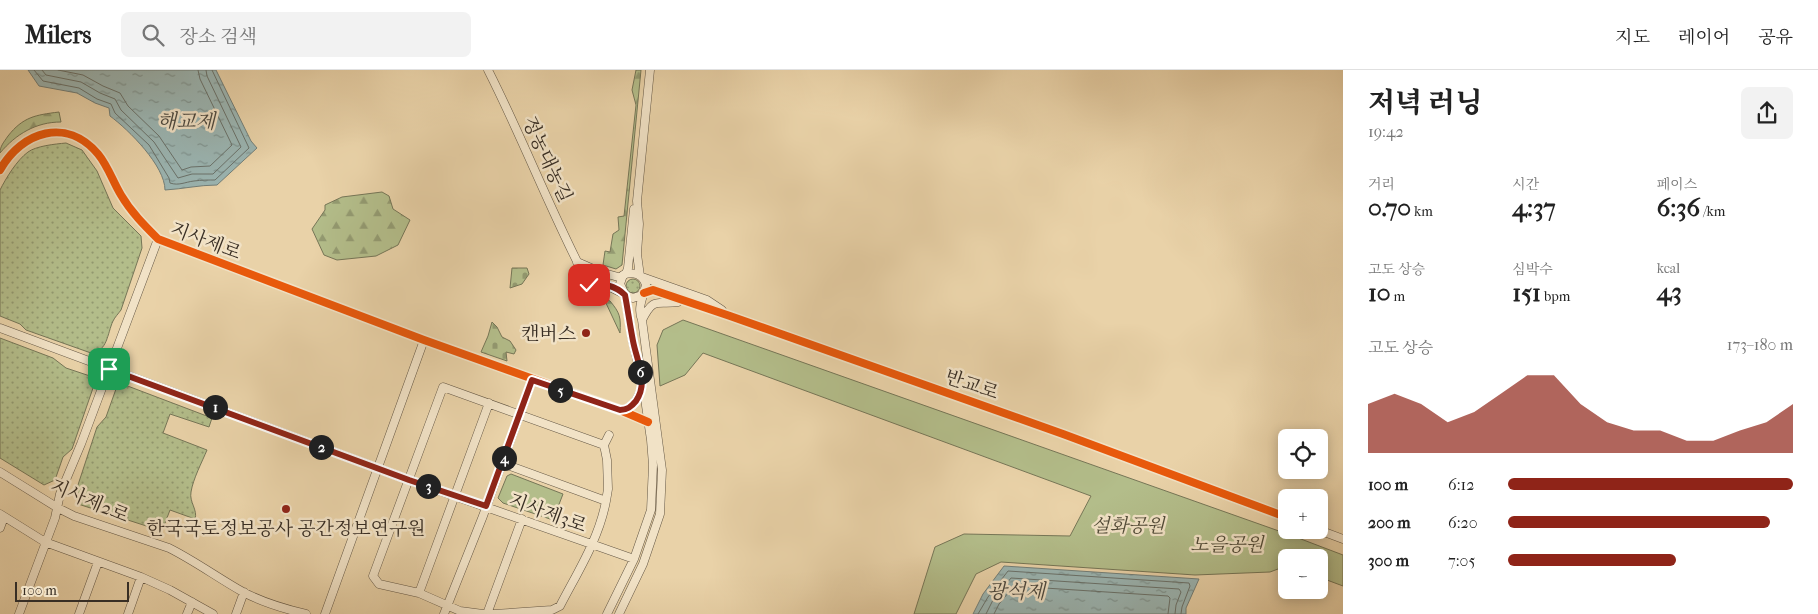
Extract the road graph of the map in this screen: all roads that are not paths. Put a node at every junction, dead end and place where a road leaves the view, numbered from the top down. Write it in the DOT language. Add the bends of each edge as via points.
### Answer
graph roads {
  1 [pos="488,70"];
  2 [pos="650,70"];
  3 [pos="0,170"];
  4 [pos="637,201"];
  5 [pos="158,239"];
  6 [pos="577,262"];
  7 [pos="600,272"];
  8 [pos="624,276"];
  9 [pos="641,277"];
  10 [pos="587,282"];
  11 [pos="623,294"];
  12 [pos="643,294"];
  13 [pos="683,301"];
  14 [pos="730,316"];
  15 [pos="642,320"];
  16 [pos="0,328"];
  17 [pos="424,340"];
  18 [pos="109,369"];
  19 [pos="532,380"];
  20 [pos="643,385"];
  21 [pos="489,404"];
  22 [pos="620,410"];
  23 [pos="520,414"];
  24 [pos="648,422"];
  25 [pos="609,435"];
  26 [pos="604,445"];
  27 [pos="502,463"];
  28 [pos="377,468"];
  29 [pos="0,472"];
  30 [pos="409,480"];
  31 [pos="456,496"];
  32 [pos="606,501"];
  33 [pos="486,506"];
  34 [pos="58,508"];
  35 [pos="1278,514"];
  36 [pos="2,516"];
  37 [pos="522,519"];
  38 [pos="0,528"];
  39 [pos="1328,533"];
  40 [pos="1343,539"];
  41 [pos="45,542"];
  42 [pos="592,545"];
  43 [pos="634,559"];
  44 [pos="98,562"];
  45 [pos="141,577"];
  46 [pos="244,592"];
  47 [pos="419,593"];
  48 [pos="192,602"];
  49 [pos="448,606"];
  50 [pos="19,614"];
  51 [pos="79,614"];
  52 [pos="128,614"];
  53 [pos="187,614"];
  54 [pos="213,614"];
  55 [pos="236,614"];
  56 [pos="306,614"];
  57 [pos="325,614"];
  58 [pos="444,614"];
  59 [pos="483,614"];
  60 [pos="487,614"];
  61 [pos="494,614"];
  62 [pos="607,614"];
  63 [pos="619,614"];
  1 -- 6 [label="street, 정농대농길"];
  2 -- 4 [label="street"];
  3 -- 5 [label="street, 지사제로" via="13,151 27,139 43,133 62,132 80,139 99,156 136,218"];
  4 -- 8 [label="street" via="634,204 628,268"];
  4 -- 9 [label="street" via="636,254"];
  5 -- 17 [label="street, 지사제로"];
  5 -- 18 [label="street"];
  6 -- 7 [label="street"];
  6 -- 10 [label="street, 정농대농길"];
  7 -- 8 [label="street"];
  7 -- 10 [label="street"];
  8 -- 9 [label="street" via="633,273"];
  8 -- 11 [label="street" via="620,284"];
  9 -- 12 [label="street" via="646,285"];
  9 -- 14 [label="street, 반교로" via="706,300"];
  10 -- 11 [label="street" via="602,284"];
  11 -- 12 [label="street" via="633,298"];
  11 -- 20 [label="street"];
  12 -- 13 [label="street, 반교로" via="653,290"];
  12 -- 15 [label="street" via="639,314"];
  13 -- 14 [label="street, 반교로"];
  13 -- 15 [label="street" via="659,301"];
  14 -- 35 [label="street, 반교로" via="1054,430"];
  15 -- 63 [label="street" via="660,447 660,514 646,557"];
  16 -- 18 [label="street, 지사제3로"];
  17 -- 19 [label="street, 지사제로"];
  17 -- 28 [label="street"];
  18 -- 28 [label="street, 지사제3로"];
  18 -- 34 [label="street" via="60,494"];
  19 -- 22 [label="street, 지사제로"];
  19 -- 23 [label="street"];
  20 -- 22 [label="street" via="631,406"];
  20 -- 24 [label="street"];
  21 -- 23 [label="street"];
  21 -- 30 [label="street" via="443,387"];
  21 -- 31 [label="street"];
  22 -- 24 [label="street, 지사제로"];
  23 -- 26 [label="street"];
  23 -- 27 [label="street"];
  24 -- 43 [label="street" via="653,465 651,510"];
  25 -- 26 [label="street"];
  26 -- 32 [label="street" via="608,479"];
  27 -- 32 [label="street"];
  27 -- 33 [label="street"];
  28 -- 30 [label="street, 지사제3로"];
  28 -- 57 [label="street"];
  29 -- 34 [label="street, 지사제2로"];
  30 -- 31 [label="street, 지사제3로"];
  30 -- 47 [label="street" via="373,576 379,584"];
  31 -- 33 [label="street, 지사제3로"];
  31 -- 47 [label="street"];
  32 -- 42 [label="street"];
  33 -- 37 [label="street, 지사제3로"];
  33 -- 49 [label="street"];
  34 -- 41 [label="street"];
  34 -- 46 [label="street, 지사제2로" via="169,548"];
  36 -- 38 [label="street"];
  36 -- 41 [label="street"];
  37 -- 42 [label="street, 지사제3로"];
  37 -- 60 [label="street"];
  39 -- 40 [label="street"];
  41 -- 44 [label="street"];
  41 -- 50 [label="street"];
  42 -- 43 [label="street, 지사제3로"];
  42 -- 61 [label="street" via="560,606 552,610"];
  43 -- 62 [label="street"];
  44 -- 45 [label="street"];
  44 -- 51 [label="street"];
  45 -- 48 [label="street"];
  45 -- 52 [label="street"];
  46 -- 55 [label="street"];
  46 -- 56 [label="street, 지사제2로"];
  47 -- 49 [label="street"];
  48 -- 53 [label="street"];
  48 -- 54 [label="street"];
  49 -- 58 [label="street"];
  49 -- 59 [label="street"];
}
